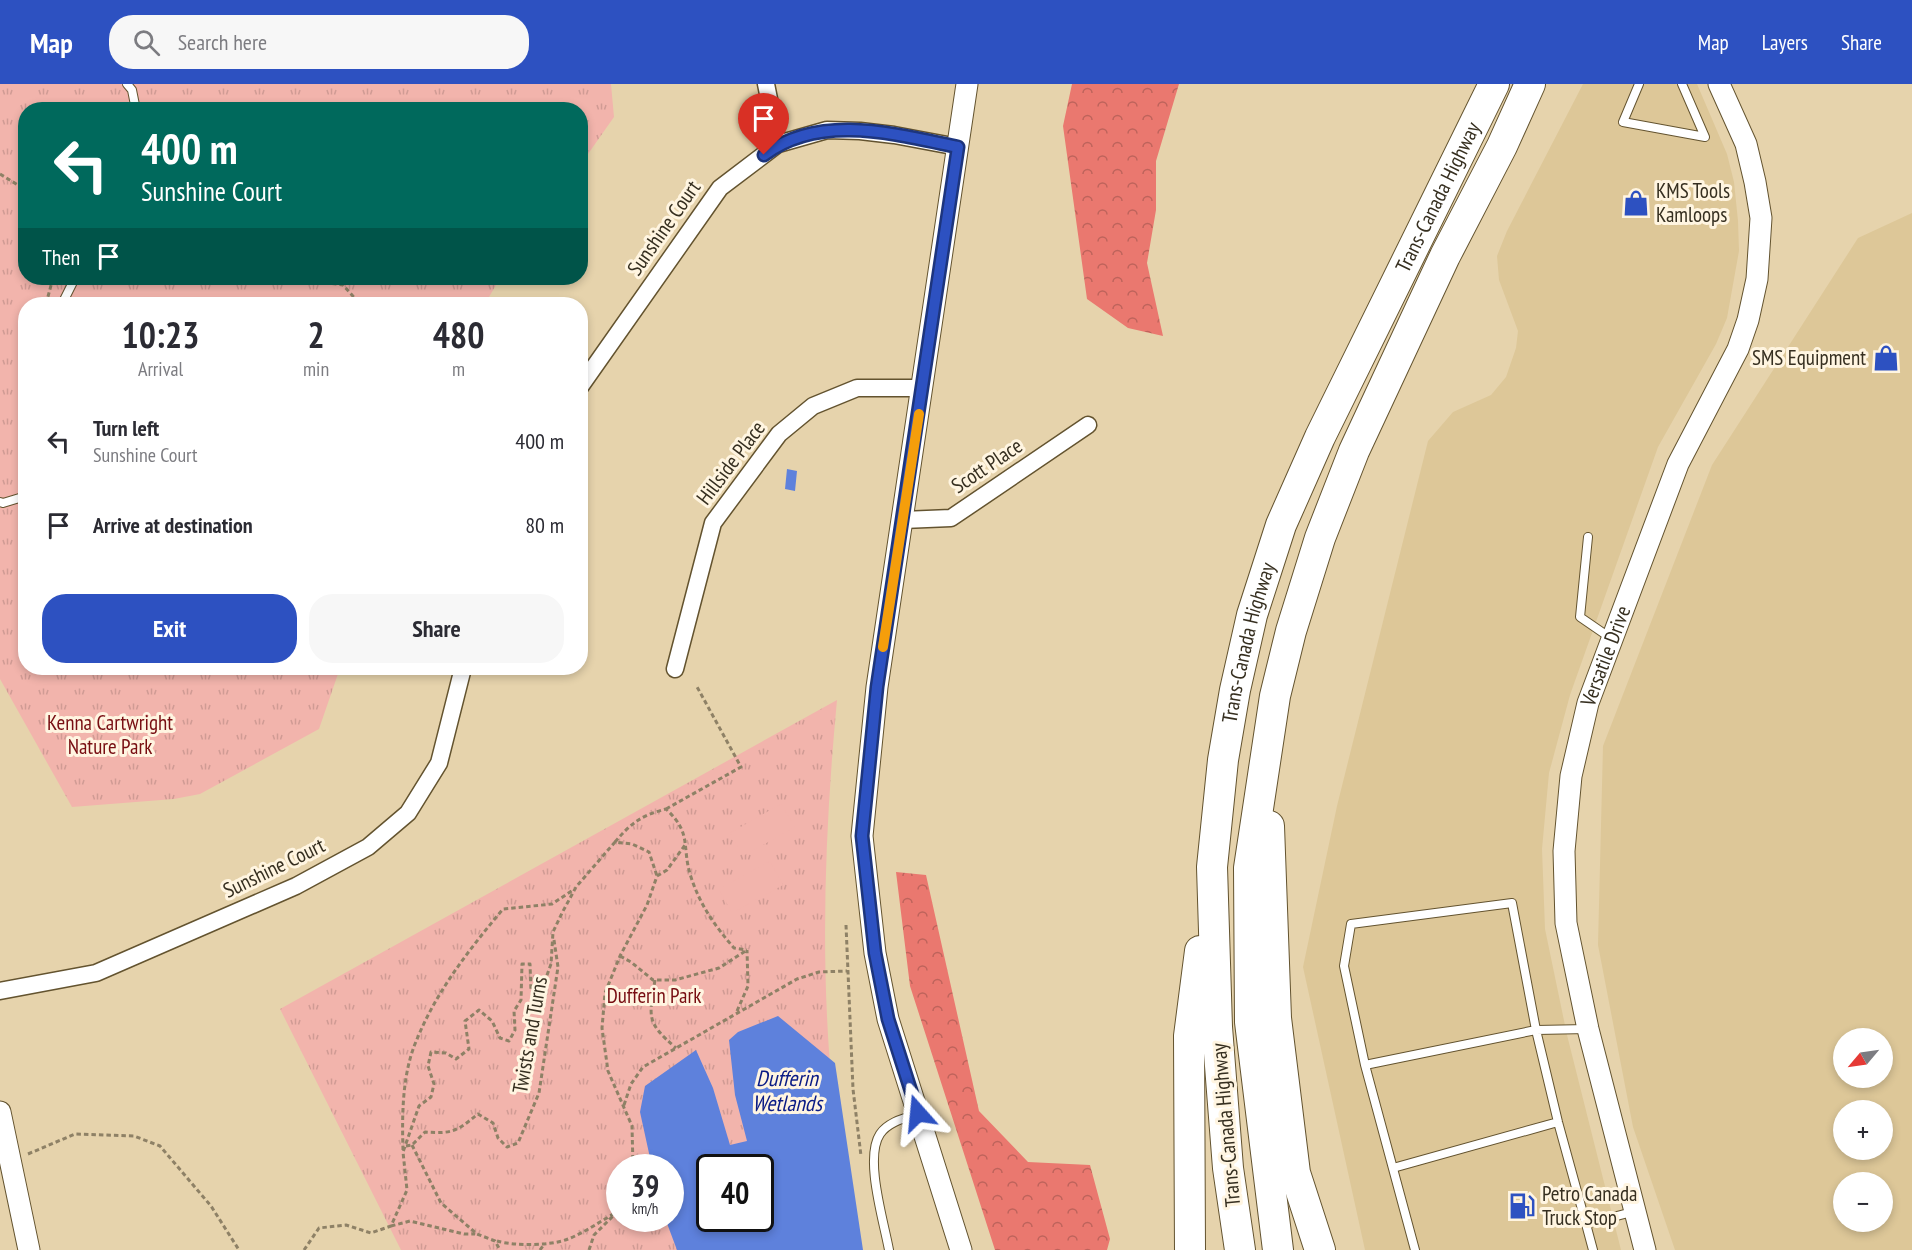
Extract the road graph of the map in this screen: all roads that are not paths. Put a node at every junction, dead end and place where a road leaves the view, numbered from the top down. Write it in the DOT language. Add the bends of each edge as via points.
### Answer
graph roads {
  1 [pos="127,84"];
  2 [pos="766,84"];
  3 [pos="967,84"];
  4 [pos="1494,84"];
  5 [pos="1530,84"];
  6 [pos="1639,84"];
  7 [pos="1682,84"];
  8 [pos="1719,84"];
  9 [pos="134,102"];
  10 [pos="778,144"];
  11 [pos="958,147"];
  12 [pos="588,376"];
  13 [pos="922,388"];
  14 [pos="1088,425"];
  15 [pos="18,498"];
  16 [pos="0,502"];
  17 [pos="903,520"];
  18 [pos="1588,537"];
  19 [pos="1612,639"];
  20 [pos="675,669"];
  21 [pos="461,675"];
  22 [pos="1266,748"];
  23 [pos="1212,867"];
  24 [pos="0,992"];
  25 [pos="1588,1029"];
  26 [pos="1536,1030"];
  27 [pos="1365,1065"];
  28 [pos="0,1112"];
  29 [pos="918,1113"];
  30 [pos="1558,1122"];
  31 [pos="1393,1168"];
  32 [pos="1636,1211"];
  33 [pos="1586,1224"];
  34 [pos="29,1250"];
  35 [pos="890,1250"];
  36 [pos="961,1250"];
  37 [pos="1190,1250"];
  38 [pos="1240,1250"];
  39 [pos="1278,1250"];
  40 [pos="1320,1250"];
  41 [pos="1415,1250"];
  42 [pos="1593,1250"];
  43 [pos="1646,1250"];
  1 -- 9 [label="lane"];
  2 -- 10 [label="street"];
  3 -- 11 [label="street"];
  4 -- 23 [label="highway, Trans-Canada Highway" via="1320,437 1281,525 1252,615 1235,690"];
  5 -- 22 [label="highway, Trans-Canada Highway" via="1354,451 1320,538 1291,631"];
  6 -- 7 [label="lane" via="1623,122 1705,137"];
  8 -- 19 [label="street, Versatile Drive" via="1746,144 1755,182 1761,218 1757,279 1738,349 1678,464"];
  10 -- 11 [label="street, Sunshine Court" via="826,130 849,130"];
  10 -- 12 [label="street, Sunshine Court" via="720,188"];
  11 -- 13 [label="street"];
  13 -- 17 [label="street"];
  13 -- 20 [label="street, Hillside Place" via="857,388 813,406 779,434 713,523"];
  14 -- 17 [label="street, Scott Place" via="951,518"];
  15 -- 16 [label="lane"];
  17 -- 29 [label="street" via="877,687 862,836 875,953 888,1019"];
  18 -- 19 [label="lane" via="1580,617"];
  19 -- 25 [label="street, Versatile Drive" via="1588,703 1571,776 1564,851 1566,922"];
  21 -- 24 [label="street, Sunshine Court" via="439,763 408,813 368,847 296,886 96,973"];
  22 -- 39 [label="highway, Trans-Canada Highway" via="1249,868 1250,1022"];
  22 -- 40 [label="highway" via="1276,1018 1295,1173"];
  23 -- 37 [label="highway" via="1189,1036"];
  23 -- 38 [label="highway, Trans-Canada Highway" via="1217,1028 1228,1168"];
  25 -- 26 [label="lane"];
  25 -- 32 [label="street, Versatile Drive"];
  26 -- 27 [label="lane"];
  26 -- 27 [label="lane" via="1512,903 1351,924 1344,966"];
  26 -- 30 [label="lane"];
  27 -- 31 [label="lane"];
  28 -- 34 [label="street"];
  29 -- 35 [label="lane" via="893,1122 875,1146 874,1164"];
  29 -- 36 [label="street"];
  30 -- 31 [label="lane"];
  30 -- 33 [label="lane"];
  31 -- 41 [label="lane"];
  32 -- 33 [label="lane"];
  32 -- 43 [label="street, Versatile Drive"];
  33 -- 42 [label="lane"];
}
